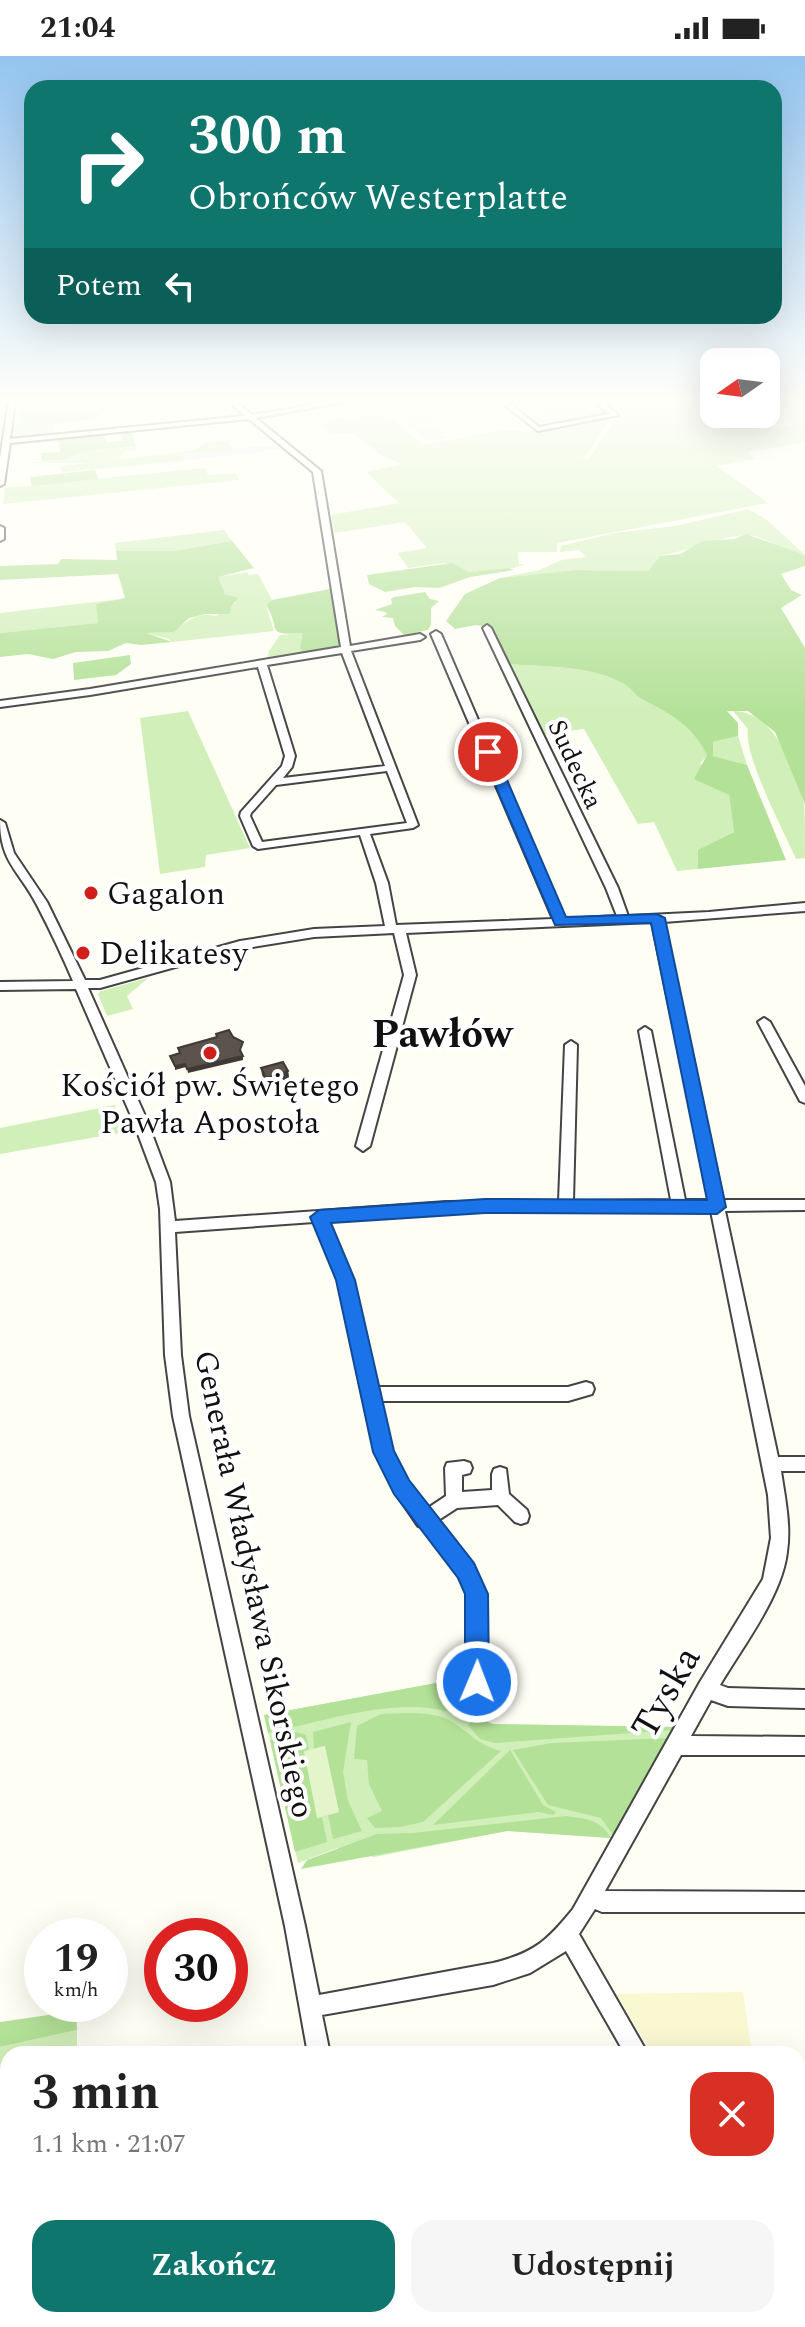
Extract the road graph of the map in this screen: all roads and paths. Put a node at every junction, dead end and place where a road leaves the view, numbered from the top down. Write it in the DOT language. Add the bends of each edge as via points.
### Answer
graph roads {
  1 [pos="323,507"];
  2 [pos="0,528"];
  3 [pos="0,539"];
  4 [pos="487,628"];
  5 [pos="436,634"];
  6 [pos="420,637"];
  7 [pos="346,650"];
  8 [pos="262,663"];
  9 [pos="0,704"];
  10 [pos="290,756"];
  11 [pos="390,768"];
  12 [pos="297,779"];
  13 [pos="274,782"];
  14 [pos="0,823"];
  15 [pos="364,832"];
  16 [pos="805,907"];
  17 [pos="657,918"];
  18 [pos="624,920"];
  19 [pos="560,922"];
  20 [pos="395,928"];
  21 [pos="0,986"];
  22 [pos="81,986"];
  23 [pos="764,1022"];
  24 [pos="645,1031"];
  25 [pos="571,1045"];
  26 [pos="805,1098"];
  27 [pos="363,1146"];
  28 [pos="805,1205"];
  29 [pos="566,1207"];
  30 [pos="679,1207"];
  31 [pos="717,1207"];
  32 [pos="319,1217"];
  33 [pos="168,1227"];
  34 [pos="586,1389"];
  35 [pos="370,1394"];
  36 [pos="771,1464"];
  37 [pos="805,1464"];
  38 [pos="464,1468"];
  39 [pos="500,1474"];
  40 [pos="501,1497"];
  41 [pos="454,1500"];
  42 [pos="521,1516"];
  43 [pos="424,1520"];
  44 [pos="707,1689"];
  45 [pos="805,1699"];
  46 [pos="464,1700"];
  47 [pos="675,1745"];
  48 [pos="805,1746"];
  49 [pos="592,1894"];
  50 [pos="805,1902"];
  51 [pos="568,1934"];
  52 [pos="310,2007"];
  53 [pos="317,2046"];
  54 [pos="632,2046"];
  1 -- 7 [label="street"];
  2 -- 3 [label="street"];
  4 -- 18 [label="street, Sudecka"];
  5 -- 19 [label="street"];
  6 -- 7 [label="street"];
  7 -- 8 [label="street"];
  7 -- 11 [label="street"];
  8 -- 9 [label="street"];
  8 -- 10 [label="street"];
  10 -- 12 [label="street"];
  10 -- 13 [label="street"];
  11 -- 12 [label="street"];
  11 -- 15 [label="street" via="413,825"];
  12 -- 13 [label="street"];
  13 -- 15 [label="street" via="245,816 258,846"];
  14 -- 22 [label="street, Generała Władysława Sikorskiego" via="14,862 41,902"];
  15 -- 20 [label="street"];
  16 -- 17 [label="street"];
  17 -- 18 [label="street"];
  17 -- 31 [label="street, Tyska"];
  18 -- 19 [label="street"];
  19 -- 20 [label="street"];
  20 -- 22 [label="street" via="268,940"];
  20 -- 27 [label="street" via="410,975"];
  21 -- 22 [label="street"];
  22 -- 33 [label="street, Generała Władysława Sikorskiego" via="163,1182"];
  23 -- 26 [label="street"];
  24 -- 30 [label="street"];
  25 -- 29 [label="street"];
  28 -- 31 [label="street"];
  29 -- 30 [label="street"];
  29 -- 32 [label="street" via="446,1207"];
  30 -- 31 [label="street"];
  31 -- 36 [label="street, Tyska"];
  32 -- 33 [label="street"];
  32 -- 35 [label="street" via="345,1280"];
  33 -- 52 [label="street, Generała Władysława Sikorskiego" via="181,1416"];
  34 -- 35 [label="street" via="568,1394"];
  35 -- 43 [label="street" via="384,1452"];
  36 -- 37 [label="street"];
  36 -- 44 [label="street, Tyska" via="781,1528 778,1565"];
  38 -- 41 [label="street" via="453,1468"];
  39 -- 40 [label="street"];
  40 -- 41 [label="street"];
  40 -- 42 [label="street"];
  41 -- 43 [label="street"];
  43 -- 46 [label="street" via="466,1571 477,1594 477,1682"];
  44 -- 45 [label="street" via="728,1697"];
  44 -- 47 [label="street, Tyska"];
  47 -- 48 [label="street"];
  47 -- 49 [label="street, Tyska"];
  49 -- 50 [label="street" via="602,1902"];
  49 -- 51 [label="street, Tyska"];
  51 -- 52 [label="street, Tyska" via="523,1966"];
  51 -- 54 [label="street"];
  52 -- 53 [label="street, Generała Władysława Sikorskiego"];
}
